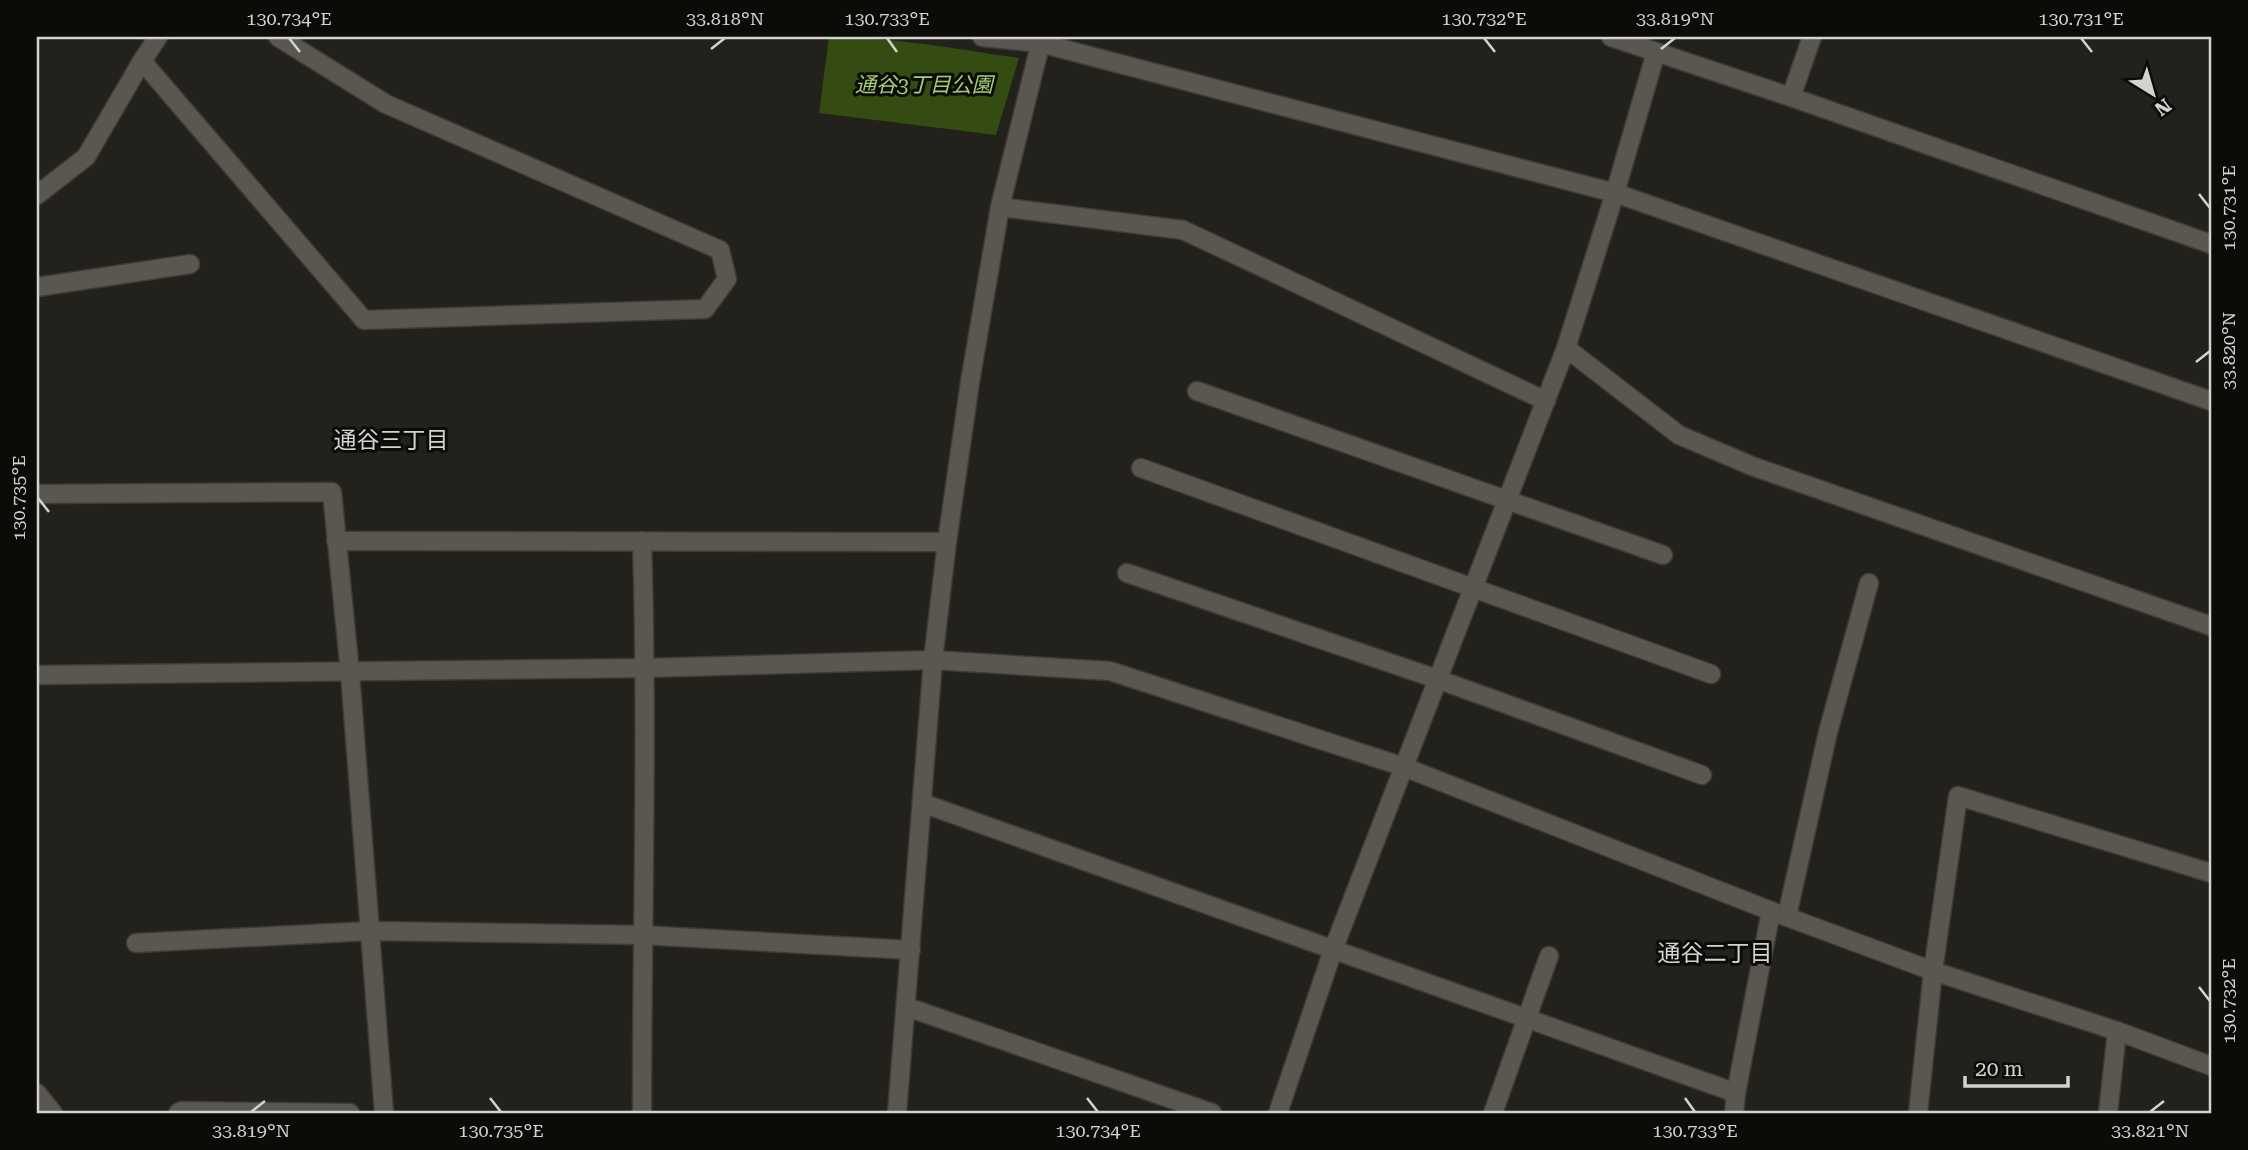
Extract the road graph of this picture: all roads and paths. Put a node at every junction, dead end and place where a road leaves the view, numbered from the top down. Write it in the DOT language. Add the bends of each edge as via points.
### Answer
graph roads {
  1 [pos="158,37"];
  2 [pos="278,37"];
  3 [pos="982,37"];
  4 [pos="1611,37"];
  5 [pos="1812,37"];
  6 [pos="1041,40"];
  7 [pos="1656,52"];
  8 [pos="142,61"];
  9 [pos="1791,97"];
  10 [pos="1615,193"];
  11 [pos="37,195"];
  12 [pos="1000,207"];
  13 [pos="2211,244"];
  14 [pos="190,264"];
  15 [pos="37,287"];
  16 [pos="1566,348"];
  17 [pos="1197,391"];
  18 [pos="1546,401"];
  19 [pos="2211,401"];
  20 [pos="1140,468"];
  21 [pos="37,494"];
  22 [pos="1507,500"];
  23 [pos="336,541"];
  24 [pos="642,541"];
  25 [pos="947,542"];
  26 [pos="1663,555"];
  27 [pos="1126,573"];
  28 [pos="1869,583"];
  29 [pos="1472,589"];
  30 [pos="2211,626"];
  31 [pos="933,660"];
  32 [pos="646,668"];
  33 [pos="350,673"];
  34 [pos="1711,674"];
  35 [pos="37,675"];
  36 [pos="1437,679"];
  37 [pos="1404,767"];
  38 [pos="1702,775"];
  39 [pos="922,803"];
  40 [pos="2211,873"];
  41 [pos="1779,914"];
  42 [pos="370,930"];
  43 [pos="642,935"];
  44 [pos="136,943"];
  45 [pos="911,950"];
  46 [pos="1333,950"];
  47 [pos="1549,956"];
  48 [pos="1933,971"];
  49 [pos="906,1007"];
  50 [pos="1525,1019"];
  51 [pos="2117,1031"];
  52 [pos="2211,1066"];
  53 [pos="37,1093"];
  54 [pos="1736,1093"];
  55 [pos="53,1113"];
  56 [pos="178,1113"];
  57 [pos="350,1113"];
  58 [pos="384,1113"];
  59 [pos="642,1113"];
  60 [pos="897,1113"];
  61 [pos="1212,1113"];
  62 [pos="1278,1113"];
  63 [pos="1493,1113"];
  64 [pos="1734,1113"];
  65 [pos="1918,1113"];
  66 [pos="2108,1113"];
  1 -- 8 [label="street"];
  2 -- 8 [label="street" via="386,104 720,250 727,279 705,309 364,320"];
  3 -- 6 [label="street"];
  4 -- 7 [label="street"];
  5 -- 9 [label="street"];
  6 -- 10 [label="street"];
  6 -- 12 [label="street"];
  7 -- 9 [label="street"];
  7 -- 10 [label="street"];
  8 -- 11 [label="street" via="86,157"];
  9 -- 13 [label="street"];
  10 -- 16 [label="street"];
  10 -- 19 [label="street"];
  12 -- 18 [label="street" via="1183,230"];
  12 -- 25 [label="street"];
  14 -- 15 [label="street"];
  16 -- 18 [label="street"];
  16 -- 30 [label="street" via="1679,435 1752,466"];
  17 -- 22 [label="street"];
  18 -- 22 [label="street"];
  20 -- 29 [label="street"];
  21 -- 23 [label="street" via="332,492"];
  22 -- 26 [label="street"];
  22 -- 29 [label="street"];
  23 -- 24 [label="street"];
  23 -- 33 [label="street"];
  24 -- 25 [label="street"];
  24 -- 32 [label="street"];
  25 -- 31 [label="street"];
  27 -- 36 [label="street"];
  28 -- 41 [label="street"];
  29 -- 34 [label="street"];
  29 -- 36 [label="street"];
  31 -- 32 [label="street"];
  31 -- 37 [label="street" via="1110,670"];
  31 -- 39 [label="street"];
  32 -- 33 [label="street"];
  32 -- 43 [label="street"];
  33 -- 35 [label="street"];
  33 -- 42 [label="street"];
  36 -- 37 [label="street"];
  36 -- 38 [label="street"];
  37 -- 41 [label="street"];
  37 -- 46 [label="street"];
  39 -- 45 [label="street"];
  39 -- 46 [label="street"];
  40 -- 48 [label="street" via="1958,796"];
  41 -- 48 [label="street"];
  41 -- 54 [label="street"];
  42 -- 43 [label="street"];
  42 -- 44 [label="street"];
  42 -- 58 [label="street"];
  43 -- 45 [label="street"];
  43 -- 59 [label="street"];
  45 -- 49 [label="street"];
  46 -- 50 [label="street"];
  46 -- 62 [label="street"];
  47 -- 50 [label="street"];
  48 -- 51 [label="street"];
  48 -- 65 [label="street"];
  49 -- 60 [label="street"];
  49 -- 61 [label="street"];
  50 -- 54 [label="street"];
  50 -- 63 [label="street"];
  51 -- 52 [label="street"];
  51 -- 66 [label="street"];
  53 -- 55 [label="street"];
  54 -- 64 [label="street"];
  56 -- 57 [label="street"];
}
